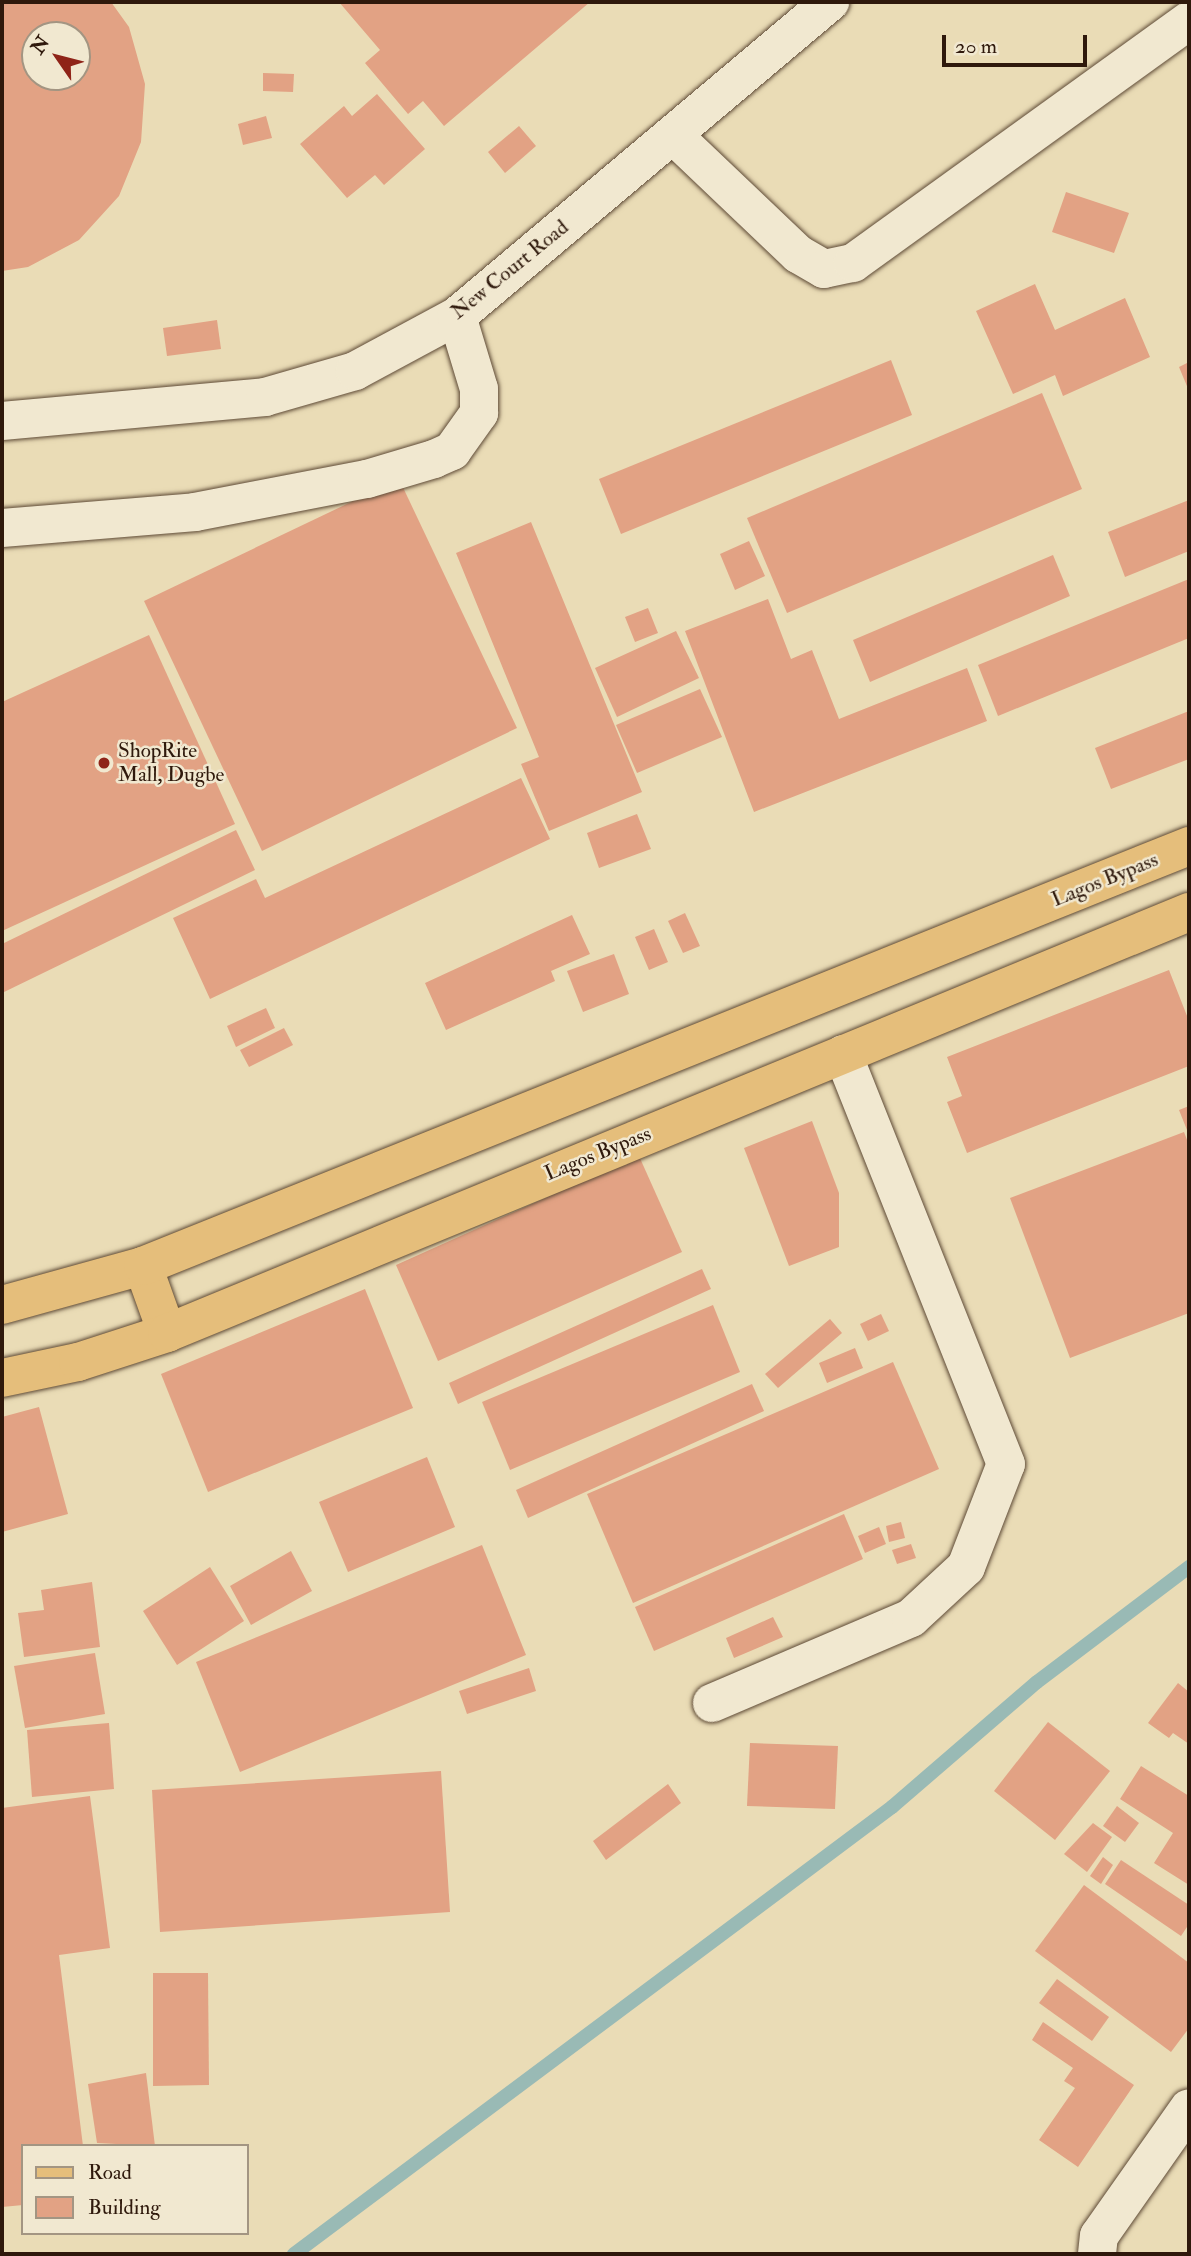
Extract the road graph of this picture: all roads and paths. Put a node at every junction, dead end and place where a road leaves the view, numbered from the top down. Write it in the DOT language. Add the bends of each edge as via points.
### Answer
graph roads {
  1 [pos="830,2"];
  2 [pos="1189,21"];
  3 [pos="673,135"];
  4 [pos="457,316"];
  5 [pos="2,421"];
  6 [pos="2,528"];
  7 [pos="1189,846"];
  8 [pos="1189,912"];
  9 [pos="843,1054"];
  10 [pos="143,1266"];
  11 [pos="2,1305"];
  12 [pos="167,1334"];
  13 [pos="2,1378"];
  14 [pos="712,1703"];
  15 [pos="1189,2108"];
  16 [pos="1098,2253"];
  1 -- 3 [label="street, New Court Road"];
  2 -- 3 [label="street" via="853,262 824,269 797,254"];
  3 -- 4 [label="street, New Court Road"];
  4 -- 5 [label="street, New Court Road" via="355,370 265,397"];
  4 -- 6 [label="street" via="478,389 479,413 452,451 367,478 195,512"];
  7 -- 10 [label="main road, Lagos Bypass"];
  8 -- 9 [label="main road, Lagos Bypass"];
  9 -- 12 [label="main road, Lagos Bypass"];
  9 -- 14 [label="street" via="1006,1464 966,1567 911,1618"];
  10 -- 11 [label="main road, Lagos Bypass"];
  10 -- 12 [label="main road"];
  12 -- 13 [label="main road, Lagos Bypass" via="78,1362"];
  15 -- 16 [label="street" via="1099,2236"];
}
